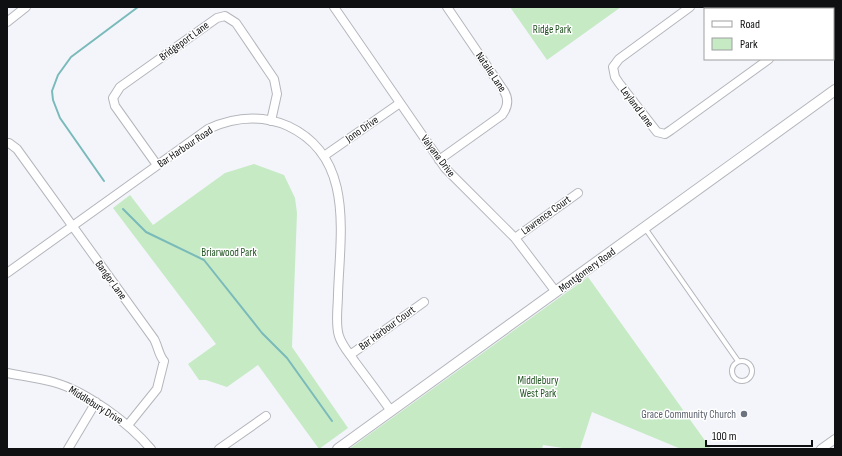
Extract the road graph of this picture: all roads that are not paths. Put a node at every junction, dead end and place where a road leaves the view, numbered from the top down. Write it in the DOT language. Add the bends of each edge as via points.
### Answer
graph roads {
  1 [pos="26,7"];
  2 [pos="447,7"];
  3 [pos="690,7"];
  4 [pos="336,8"];
  5 [pos="7,22"];
  6 [pos="769,60"];
  7 [pos="835,90"];
  8 [pos="400,103"];
  9 [pos="271,121"];
  10 [pos="7,144"];
  11 [pos="324,156"];
  12 [pos="439,160"];
  13 [pos="157,165"];
  14 [pos="578,193"];
  15 [pos="72,226"];
  16 [pos="644,228"];
  17 [pos="515,238"];
  18 [pos="7,274"];
  19 [pos="556,292"];
  20 [pos="424,302"];
  21 [pos="350,355"];
  22 [pos="738,361"];
  23 [pos="7,373"];
  24 [pos="96,402"];
  25 [pos="392,411"];
  26 [pos="266,416"];
  27 [pos="128,425"];
  28 [pos="835,439"];
  29 [pos="68,449"];
  30 [pos="151,449"];
  31 [pos="219,449"];
  32 [pos="338,449"];
  33 [pos="821,449"];
  1 -- 5 [label="street"];
  2 -- 12 [label="street, Natalie Lane" via="504,90 508,102 506,110 499,117"];
  3 -- 6 [label="street, Leyland Lane" via="619,59 613,67 619,83 657,132 665,134"];
  4 -- 8 [label="street, Valyana Drive"];
  7 -- 16 [label="street, Montgomery Road"];
  8 -- 11 [label="street, Jono Drive"];
  8 -- 12 [label="street, Valyana Drive"];
  9 -- 11 [label="street, Bar Harbour Road" via="293,129"];
  9 -- 13 [label="street, Bar Harbour Road" via="247,119 217,125 201,133"];
  9 -- 13 [label="street, Bridgeport Lane" via="277,94 274,79 236,23 225,16 217,18 120,87 113,98 115,106"];
  10 -- 15 [label="street, Bangor Lane" via="16,149"];
  11 -- 21 [label="street, Bar Harbour Road" via="334,176 340,201 337,330"];
  12 -- 17 [label="street, Valyana Drive"];
  13 -- 15 [label="street, Bar Harbour Road"];
  14 -- 17 [label="street, Lawrence Court"];
  15 -- 18 [label="street, Bar Harbour Road"];
  15 -- 27 [label="street, Bangor Lane" via="154,339 164,361 157,389"];
  16 -- 19 [label="street, Montgomery Road"];
  16 -- 22 [label="lane"];
  17 -- 19 [label="street, Valyana Drive"];
  19 -- 25 [label="street, Montgomery Road"];
  20 -- 21 [label="street, Bar Harbour Court"];
  21 -- 25 [label="street, Bar Harbour Road"];
  22 -- 22 [label="lane" via="745,360 750,363 753,370 752,376 746,380 734,378 731,372 733,365"];
  23 -- 24 [label="street, Middlebury Drive" via="53,382"];
  24 -- 27 [label="street, Middlebury Drive"];
  24 -- 29 [label="street"];
  25 -- 32 [label="street, Montgomery Road"];
  26 -- 31 [label="street"];
  27 -- 30 [label="street, Middlebury Drive"];
  28 -- 33 [label="street"];
}
